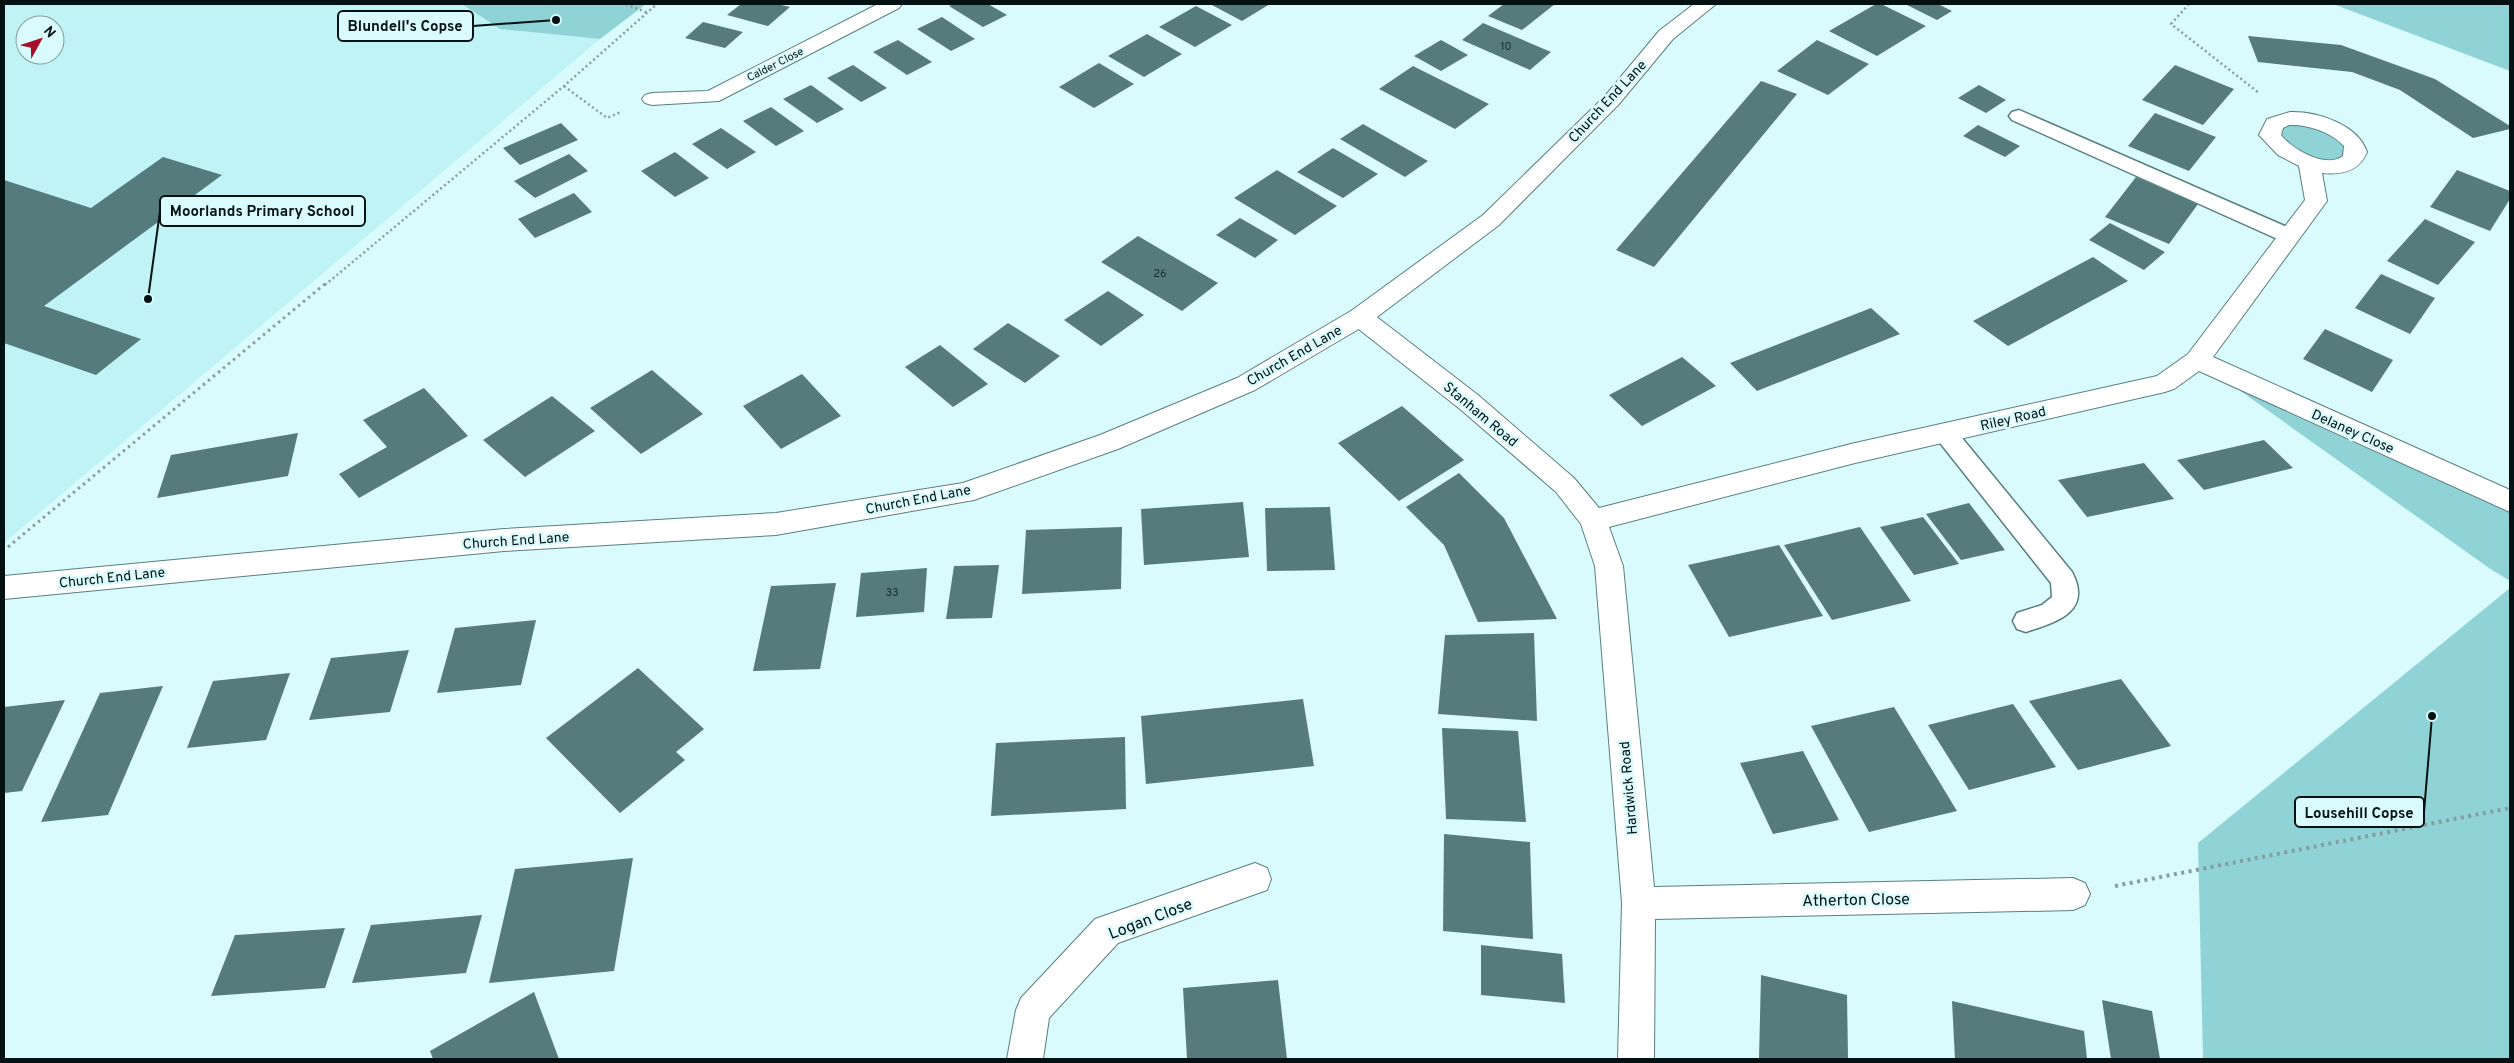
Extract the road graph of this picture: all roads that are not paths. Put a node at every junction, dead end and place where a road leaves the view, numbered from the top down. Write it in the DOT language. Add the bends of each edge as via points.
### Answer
graph roads {
  1 [pos="892,4"];
  2 [pos="1706,4"];
  3 [pos="652,100"];
  4 [pos="2019,116"];
  5 [pos="2309,163"];
  6 [pos="2289,236"];
  7 [pos="1360,317"];
  8 [pos="2197,360"];
  9 [pos="1945,433"];
  10 [pos="2510,502"];
  11 [pos="1593,520"];
  12 [pos="4,588"];
  13 [pos="2026,621"];
  14 [pos="1255,879"];
  15 [pos="2073,894"];
  16 [pos="1638,903"];
  17 [pos="1025,1059"];
  18 [pos="1636,1059"];
  1 -- 3 [label="street, Calder Close" via="712,97"];
  2 -- 7 [label="street, Church End Lane" via="1666,35 1612,100 1491,220"];
  4 -- 6 [label="lane"];
  5 -- 5 [label="street" via="2326,166 2347,164 2356,153 2354,146 2330,126 2306,119 2290,118 2274,124 2270,135 2284,152"];
  5 -- 6 [label="street, Riley Road" via="2316,201"];
  6 -- 8 [label="street, Riley Road"];
  7 -- 11 [label="street, Stanham Road" via="1469,402 1565,485"];
  7 -- 12 [label="street, Church End Lane" via="1246,384 1109,442 964,493 776,524 504,540"];
  8 -- 9 [label="street, Riley Road" via="2165,383"];
  8 -- 10 [label="street, Delaney Close"];
  9 -- 11 [label="street, Riley Road"];
  9 -- 13 [label="lane" via="2064,580 2067,593 2064,604 2055,611"];
  11 -- 16 [label="street, Hardwick Road" via="1609,566"];
  14 -- 17 [label="street, Logan Close" via="1107,931 1033,1010"];
  15 -- 16 [label="street, Atherton Close"];
  16 -- 18 [label="street, Hardwick Road"];
}
